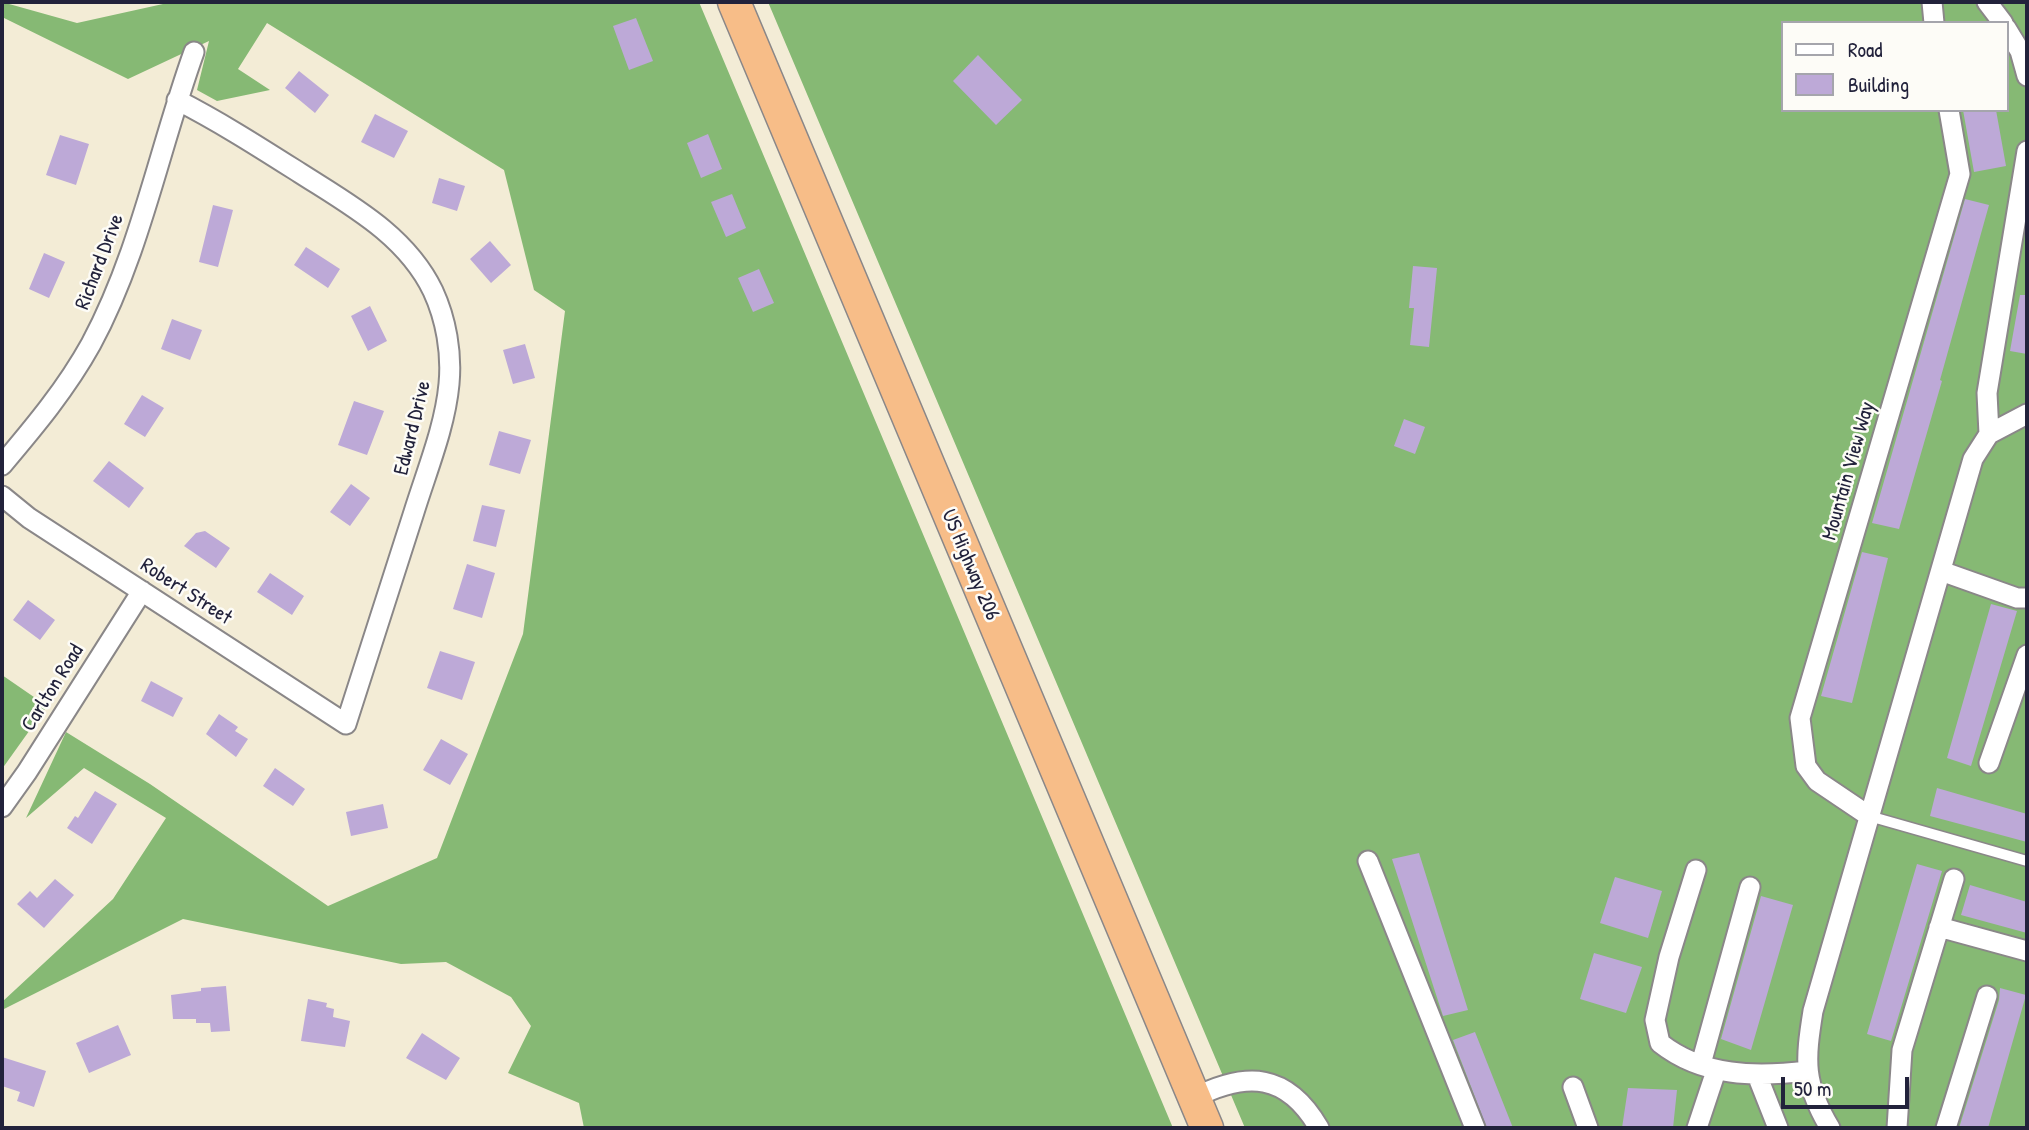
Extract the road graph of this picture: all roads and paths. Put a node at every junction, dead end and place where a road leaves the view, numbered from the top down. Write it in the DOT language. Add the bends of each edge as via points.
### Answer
graph roads {
  1 [pos="734,2"];
  2 [pos="1932,2"];
  3 [pos="1987,2"];
  4 [pos="1934,21"];
  5 [pos="2001,21"];
  6 [pos="2008,31"];
  7 [pos="194,52"];
  8 [pos="2027,76"];
  9 [pos="177,100"];
  10 [pos="1949,112"];
  11 [pos="2027,151"];
  12 [pos="2027,414"];
  13 [pos="1989,435"];
  14 [pos="2,465"];
  15 [pos="2,496"];
  16 [pos="1941,571"];
  17 [pos="142,591"];
  18 [pos="2027,598"];
  19 [pos="2027,655"];
  20 [pos="346,724"];
  21 [pos="1989,762"];
  22 [pos="2,807"];
  23 [pos="1869,816"];
  24 [pos="1368,861"];
  25 [pos="2027,861"];
  26 [pos="1696,870"];
  27 [pos="1954,879"];
  28 [pos="1749,887"];
  29 [pos="1940,927"];
  30 [pos="2027,951"];
  31 [pos="1987,996"];
  32 [pos="1708,1067"];
  33 [pos="1808,1071"];
  34 [pos="1758,1075"];
  35 [pos="1573,1087"];
  36 [pos="1194,1098"];
  37 [pos="1207,1128"];
  38 [pos="1319,1128"];
  39 [pos="1475,1128"];
  40 [pos="1588,1128"];
  41 [pos="1697,1128"];
  42 [pos="1778,1128"];
  43 [pos="1830,1128"];
  44 [pos="1897,1128"];
  45 [pos="1946,1128"];
  1 -- 36 [label="highway, US Highway 206"];
  2 -- 4 [label="street"];
  3 -- 5 [label="street"];
  6 -- 8 [label="street"];
  7 -- 9 [label="street, Richard Drive"];
  9 -- 14 [label="street, Richard Drive" via="124,268 102,322 52,406"];
  9 -- 20 [label="street, Edward Drive" via="220,122 387,231 422,272 441,312 450,355 447,399"];
  10 -- 23 [label="street, Mountain View Way" via="1960,174 1800,718 1807,766 1826,788"];
  11 -- 13 [label="street" via="1987,393"];
  12 -- 13 [label="street"];
  13 -- 16 [label="street" via="1973,459"];
  15 -- 17 [label="street, Robert Street" via="29,519"];
  16 -- 18 [label="street"];
  16 -- 23 [label="street"];
  17 -- 20 [label="street, Robert Street"];
  17 -- 22 [label="street, Carlton Road"];
  19 -- 21 [label="street"];
  23 -- 25 [label="lane, Mountain View Way"];
  23 -- 33 [label="street" via="1813,1011"];
  24 -- 39 [label="street"];
  26 -- 32 [label="street" via="1655,1020 1660,1043"];
  27 -- 29 [label="street"];
  28 -- 32 [label="street"];
  29 -- 30 [label="street"];
  29 -- 44 [label="street" via="1902,1050"];
  31 -- 45 [label="street"];
  32 -- 34 [label="street"];
  32 -- 41 [label="street"];
  33 -- 34 [label="street"];
  33 -- 43 [label="street" via="1816,1104"];
  34 -- 42 [label="street"];
  35 -- 40 [label="street"];
  36 -- 37 [label="highway, US Highway 206"];
  36 -- 38 [label="street" via="1233,1082 1270,1083 1294,1096"];
}
